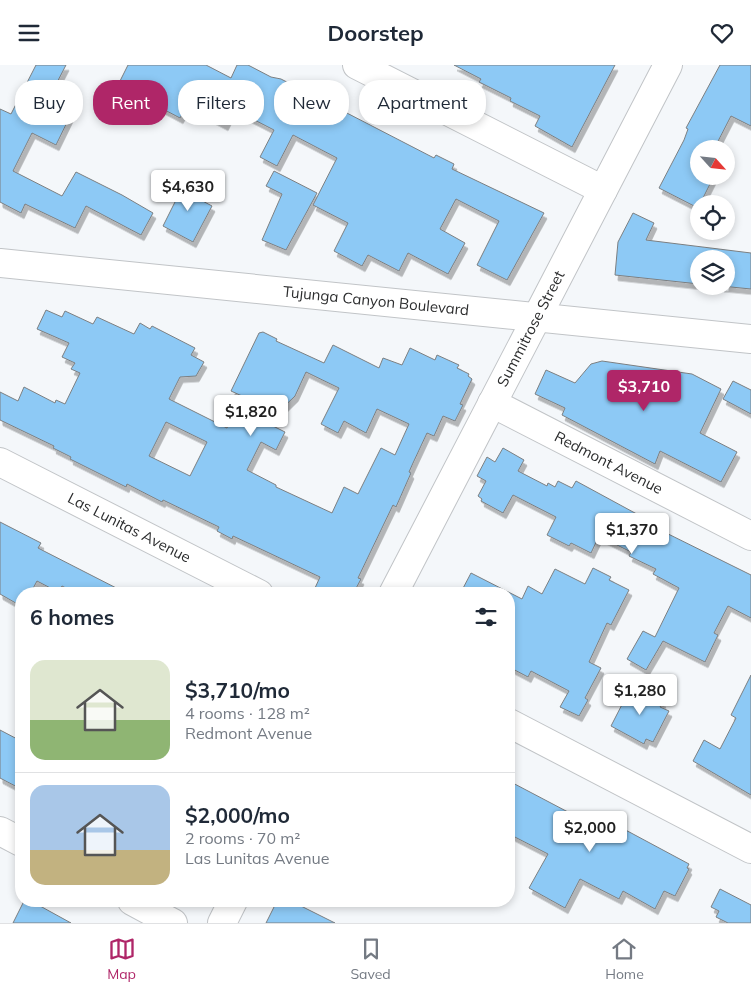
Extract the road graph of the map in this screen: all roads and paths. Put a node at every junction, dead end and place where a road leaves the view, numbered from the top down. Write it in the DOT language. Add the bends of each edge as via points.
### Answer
graph roads {
  1 [pos="356,65"];
  2 [pos="668,65"];
  3 [pos="603,190"];
  4 [pos="0,263"];
  5 [pos="537,317"];
  6 [pos="751,339"];
  7 [pos="492,403"];
  8 [pos="0,462"];
  9 [pos="751,537"];
  10 [pos="245,587"];
  11 [pos="397,587"];
  12 [pos="515,726"];
  13 [pos="0,831"];
  14 [pos="15,839"];
  15 [pos="751,849"];
  16 [pos="143,907"];
  17 [pos="230,907"];
  18 [pos="173,923"];
  19 [pos="222,923"];
  1 -- 3 [label="street"];
  2 -- 3 [label="street, Summitrose Street"];
  3 -- 5 [label="street, Summitrose Street"];
  4 -- 5 [label="street, Tujunga Canyon Boulevard"];
  5 -- 6 [label="street, Tujunga Canyon Boulevard"];
  5 -- 7 [label="street, Summitrose Street"];
  7 -- 9 [label="street, Redmont Avenue"];
  7 -- 11 [label="street, Summitrose Street"];
  8 -- 10 [label="street, Las Lunitas Avenue"];
  12 -- 15 [label="street"];
  13 -- 14 [label="street"];
  16 -- 18 [label="street"];
  17 -- 19 [label="street"];
}
